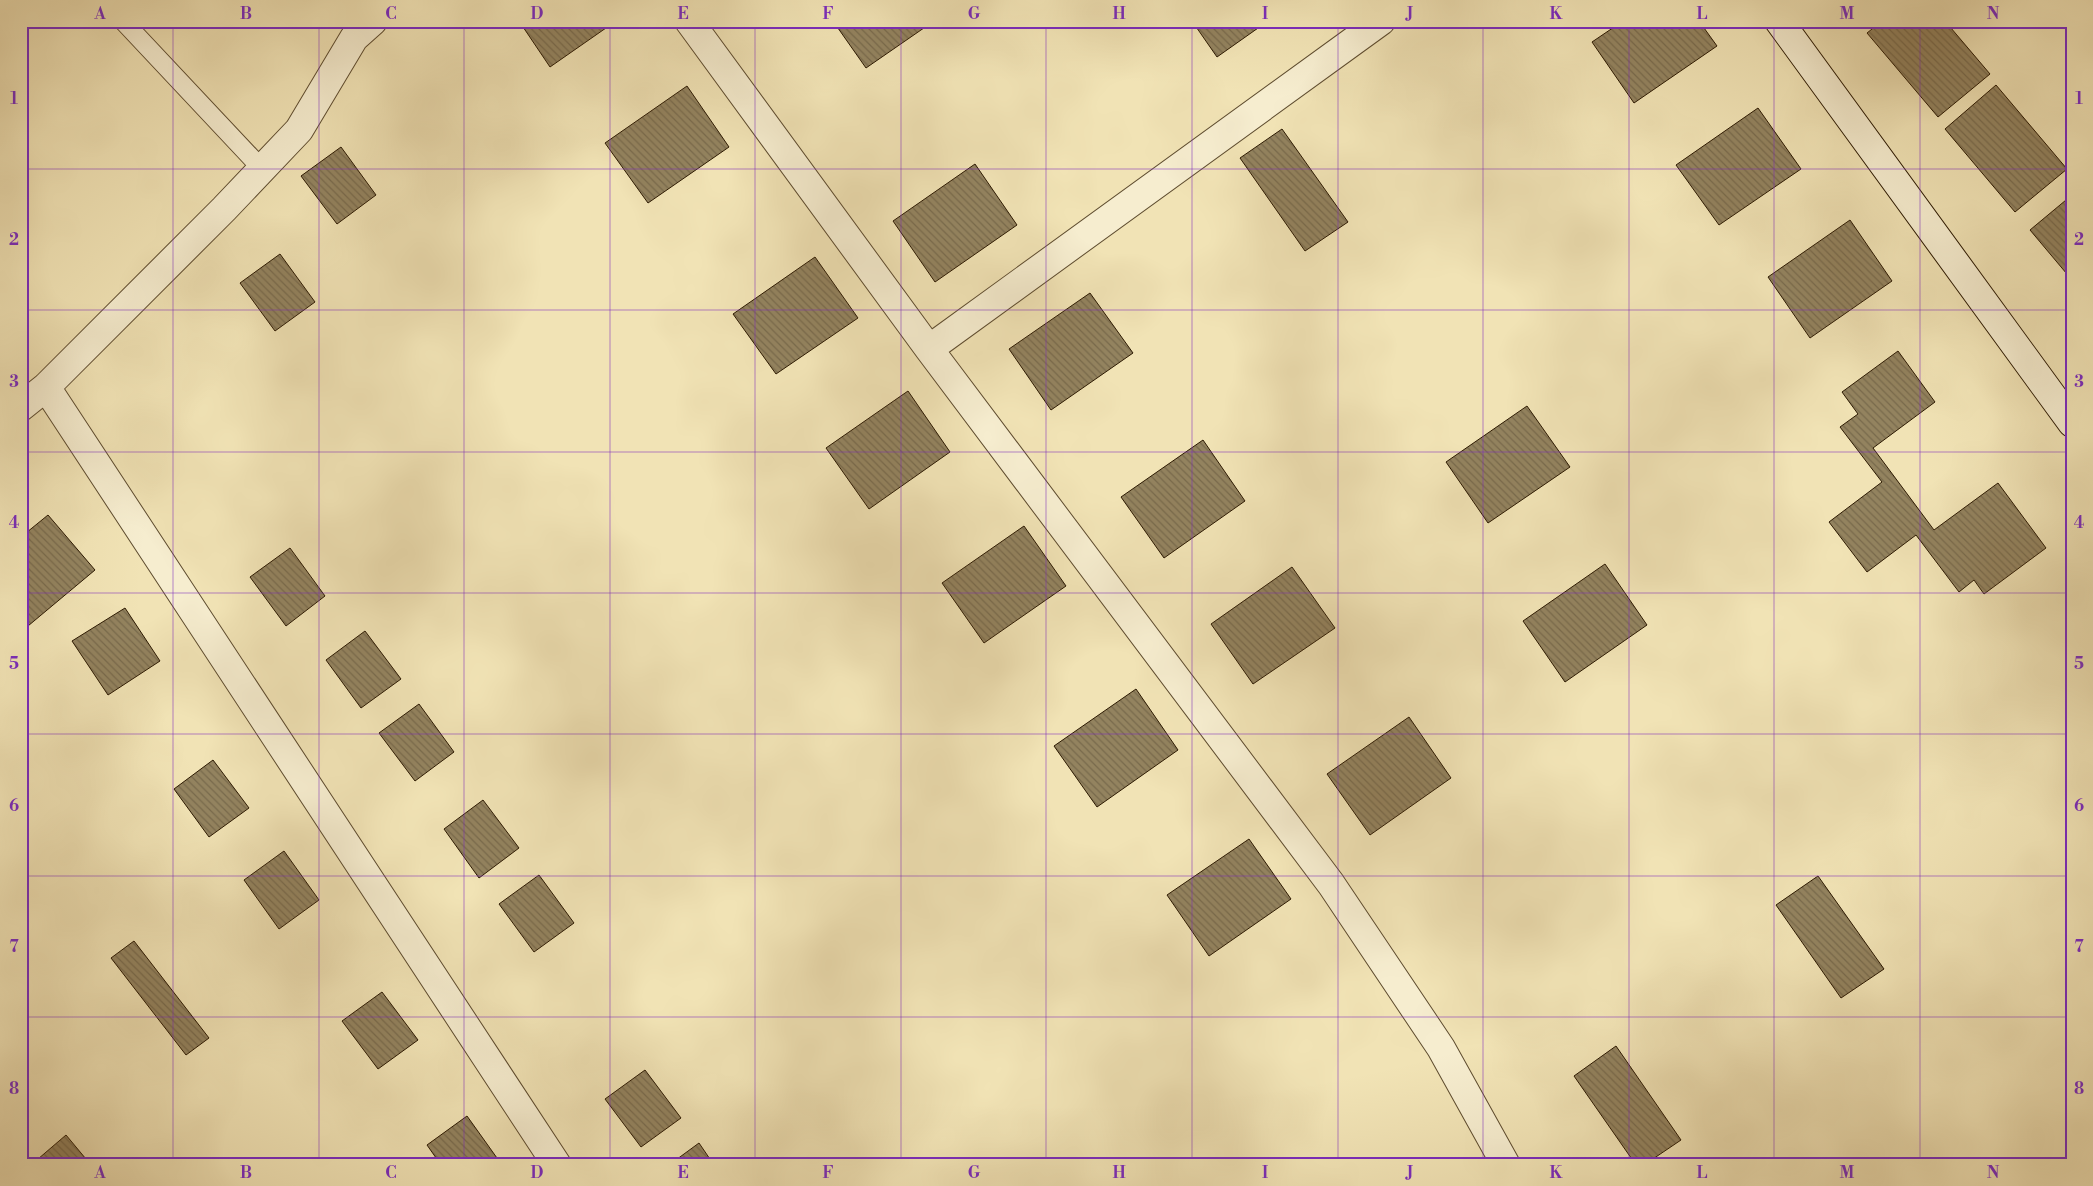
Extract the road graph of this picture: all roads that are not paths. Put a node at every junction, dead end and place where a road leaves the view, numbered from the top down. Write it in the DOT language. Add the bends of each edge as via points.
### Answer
graph roads {
  1 [pos="123,21"];
  2 [pos="373,21"];
  3 [pos="689,21"];
  4 [pos="1381,21"];
  5 [pos="1779,21"];
  6 [pos="262,169"];
  7 [pos="929,349"];
  8 [pos="46,387"];
  9 [pos="21,407"];
  10 [pos="2072,423"];
  11 [pos="557,1165"];
  12 [pos="1506,1165"];
  1 -- 6 [label="lane"];
  2 -- 6 [label="street" via="354,38 298,130"];
  3 -- 7 [label="street"];
  4 -- 7 [label="street"];
  5 -- 10 [label="street"];
  6 -- 8 [label="street"];
  7 -- 12 [label="street" via="1331,884 1441,1048"];
  8 -- 9 [label="street"];
  8 -- 11 [label="street"];
}
